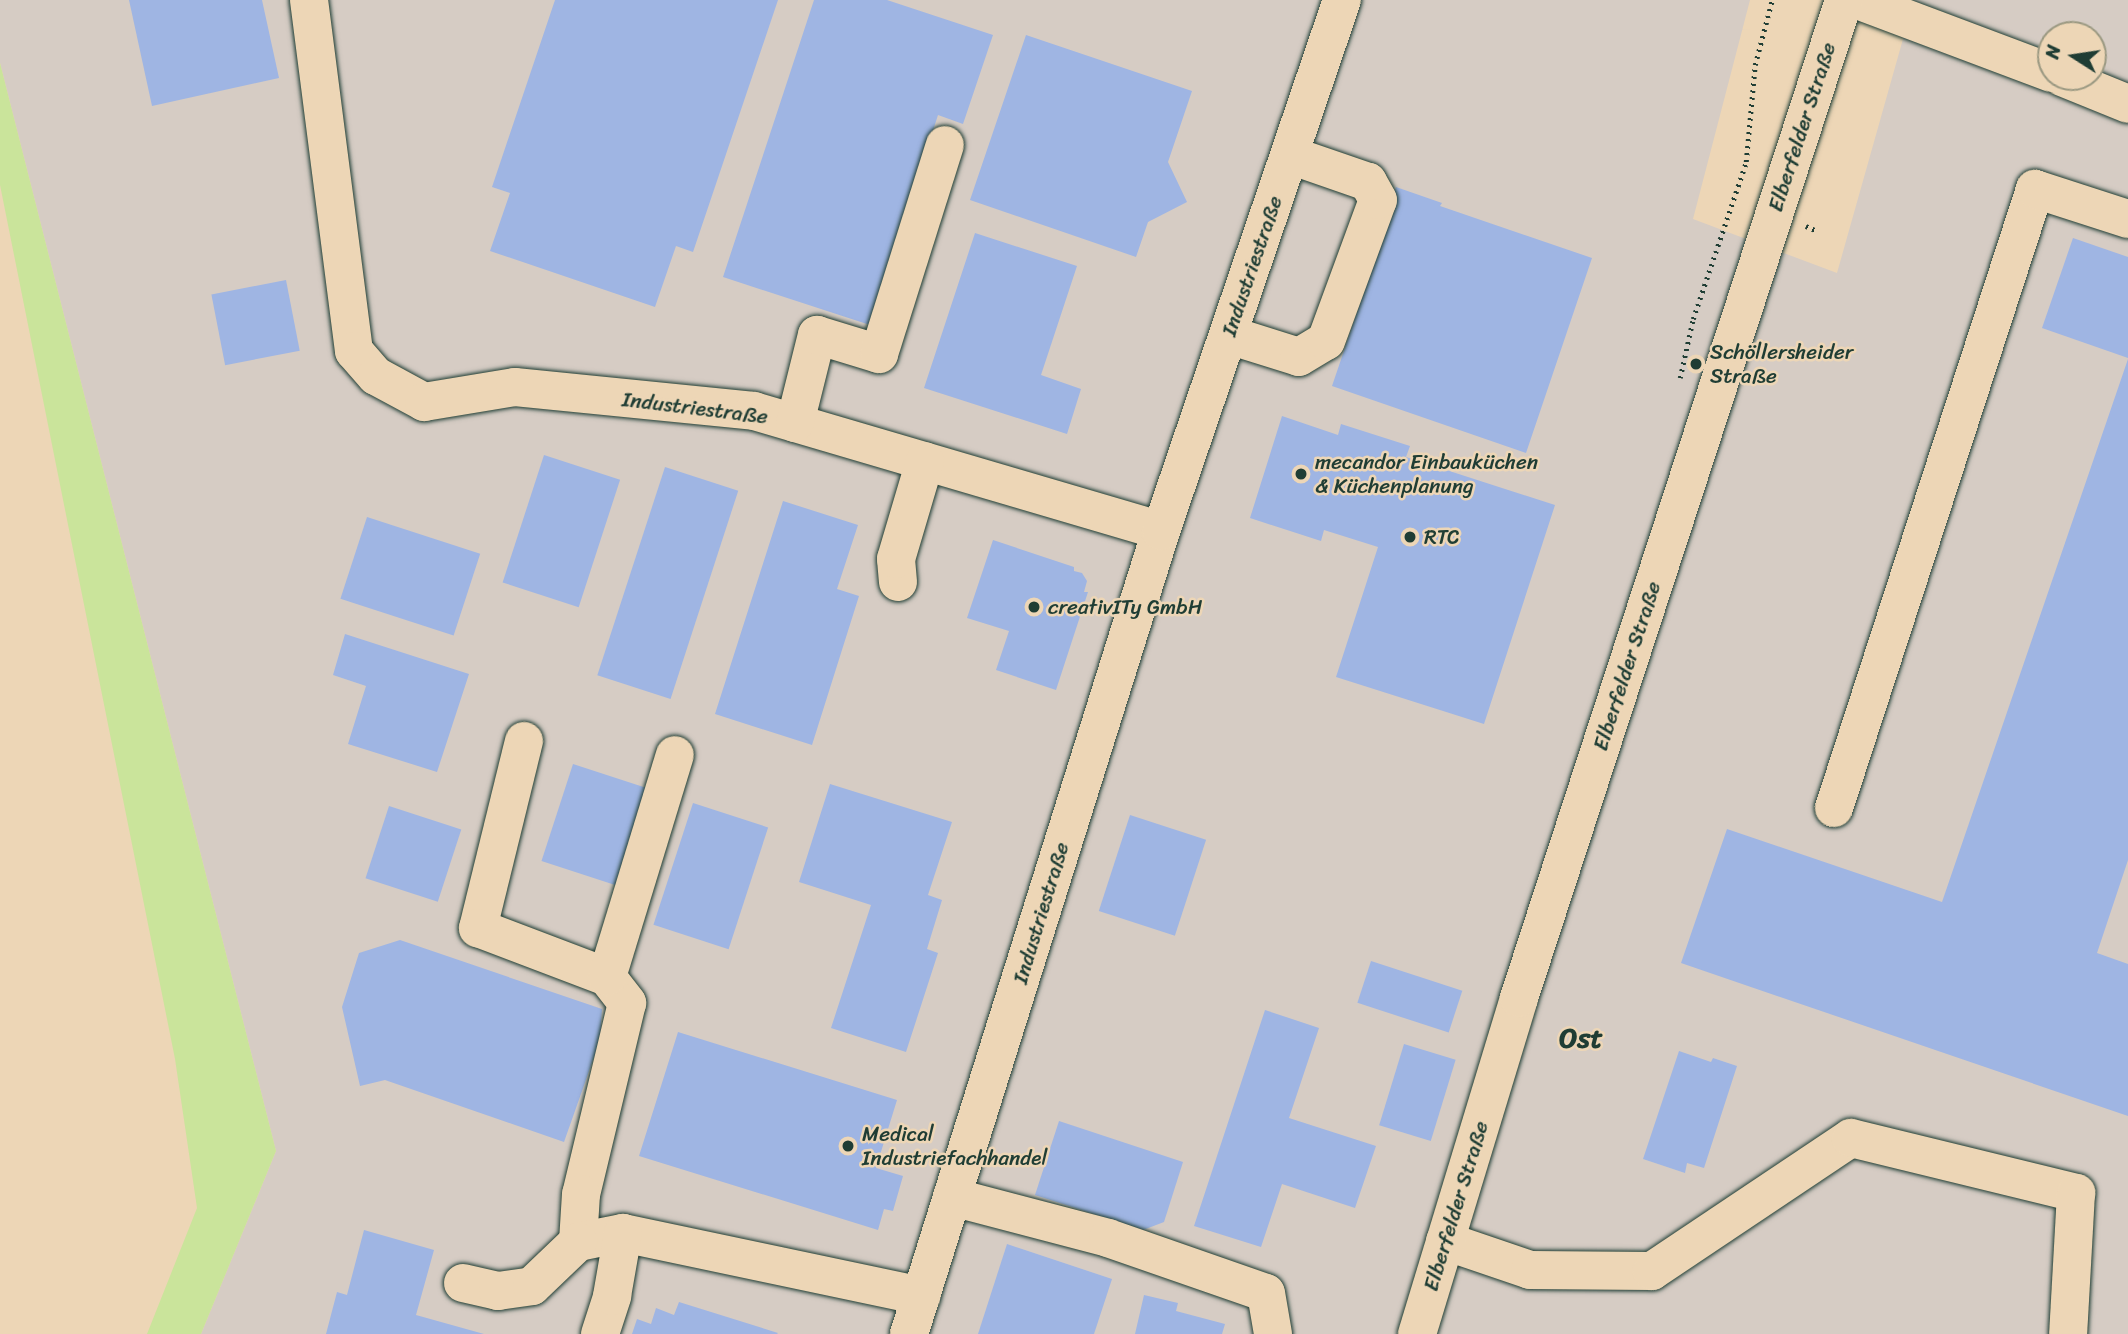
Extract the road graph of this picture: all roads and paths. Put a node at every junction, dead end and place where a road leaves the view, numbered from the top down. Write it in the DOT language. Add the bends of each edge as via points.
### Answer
graph roads {
  1 [pos="309,0"];
  2 [pos="1342,0"];
  3 [pos="1772,0"];
  4 [pos="1844,0"];
  5 [pos="1857,0"];
  6 [pos="2037,68"];
  7 [pos="2096,91"];
  8 [pos="2128,104"];
  9 [pos="945,145"];
  10 [pos="1290,155"];
  11 [pos="1736,198"];
  12 [pos="2128,219"];
  13 [pos="1228,335"];
  14 [pos="795,423"];
  15 [pos="925,461"];
  16 [pos="1161,531"];
  17 [pos="898,582"];
  18 [pos="524,741"];
  19 [pos="675,755"];
  20 [pos="1833,808"];
  21 [pos="617,990"];
  22 [pos="952,1197"];
  23 [pos="623,1233"];
  24 [pos="1445,1241"];
  25 [pos="578,1242"];
  26 [pos="463,1283"];
  27 [pos="921,1296"];
  28 [pos="600,1334"];
  29 [pos="909,1334"];
  30 [pos="1273,1334"];
  31 [pos="1417,1334"];
  32 [pos="2068,1334"];
  1 -- 14 [label="street, Industriestraße" via="354,351 376,376 425,402 515,387 754,411"];
  2 -- 10 [label="street, Industriestraße"];
  3 -- 11 [label="path, Elberfelder Straße" via="1755,65 1746,162"];
  4 -- 24 [label="street, Elberfelder Straße" via="1519,998"];
  5 -- 6 [label="street"];
  7 -- 8 [label="street"];
  9 -- 14 [label="street" via="879,354 817,335"];
  10 -- 13 [label="street, Industriestraße"];
  10 -- 13 [label="street" via="1368,182 1378,200 1326,341 1299,357"];
  12 -- 20 [label="street" via="2035,189"];
  13 -- 16 [label="street, Industriestraße"];
  14 -- 15 [label="street, Industriestraße"];
  15 -- 16 [label="street, Industriestraße"];
  15 -- 17 [label="street" via="896,559"];
  16 -- 22 [label="street, Industriestraße"];
  18 -- 21 [label="street" via="478,928"];
  19 -- 21 [label="street"];
  21 -- 25 [label="street" via="581,1194"];
  22 -- 27 [label="street, Industriestraße"];
  22 -- 30 [label="street" via="1108,1238 1266,1293"];
  23 -- 25 [label="street"];
  23 -- 27 [label="street"];
  23 -- 28 [label="street"];
  24 -- 31 [label="street, Elberfelder Straße"];
  24 -- 32 [label="street" via="1530,1270 1652,1271 1851,1138 2076,1193"];
  25 -- 26 [label="street" via="532,1286 498,1291"];
  27 -- 29 [label="street, Industriestraße"];
}
